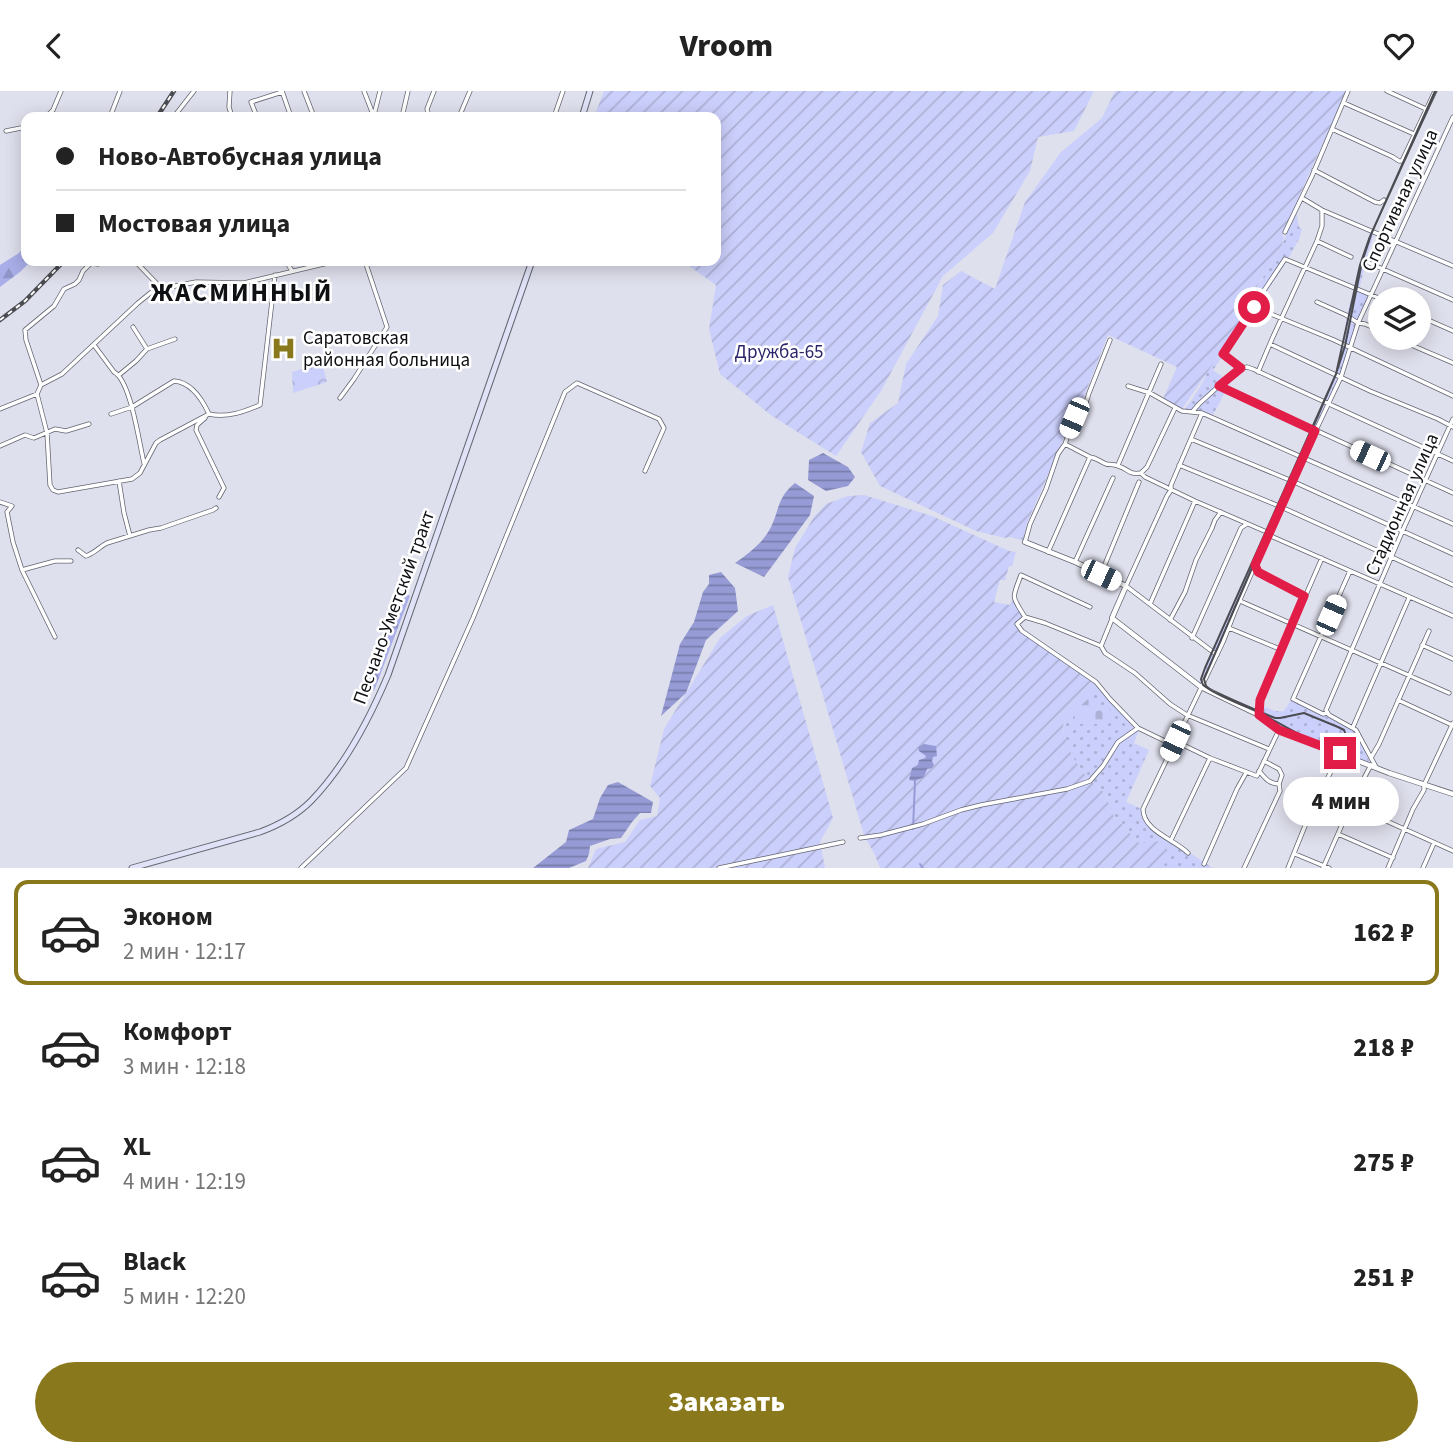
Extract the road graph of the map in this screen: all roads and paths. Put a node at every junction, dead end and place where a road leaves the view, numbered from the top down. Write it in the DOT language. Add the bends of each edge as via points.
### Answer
graph roads {
  1 [pos="61,91"];
  2 [pos="120,91"];
  3 [pos="194,91"];
  4 [pos="230,91"];
  5 [pos="282,91"];
  6 [pos="304,91"];
  7 [pos="364,91"];
  8 [pos="380,91"];
  9 [pos="408,91"];
  10 [pos="434,91"];
  11 [pos="470,91"];
  12 [pos="563,91"];
  13 [pos="590,91"];
  14 [pos="1348,91"];
  15 [pos="1387,91"];
  16 [pos="1434,91"];
  17 [pos="1344,103"];
  18 [pos="1426,109"];
  19 [pos="51,112"];
  20 [pos="112,112"];
  21 [pos="178,112"];
  22 [pos="230,112"];
  23 [pos="255,112"];
  24 [pos="289,112"];
  25 [pos="312,112"];
  26 [pos="372,112"];
  27 [pos="375,112"];
  28 [pos="403,112"];
  29 [pos="428,112"];
  30 [pos="462,112"];
  31 [pos="556,112"];
  32 [pos="584,112"];
  33 [pos="1453,117"];
  34 [pos="21,128"];
  35 [pos="1332,129"];
  36 [pos="6,131"];
  37 [pos="1414,134"];
  38 [pos="1314,170"];
  39 [pos="1301,198"];
  40 [pos="1384,200"];
  41 [pos="1322,210"];
  42 [pos="1285,232"];
  43 [pos="1317,241"];
  44 [pos="1396,242"];
  45 [pos="1350,257"];
  46 [pos="1369,263"];
  47 [pos="88,266"];
  48 [pos="140,266"];
  49 [pos="289,266"];
  50 [pos="314,266"];
  51 [pos="367,266"];
  52 [pos="530,266"];
  53 [pos="1304,267"];
  54 [pos="1453,267"];
  55 [pos="1382,269"];
  56 [pos="292,271"];
  57 [pos="275,275"];
  58 [pos="160,287"];
  59 [pos="1374,287"];
  60 [pos="1368,294"];
  61 [pos="1453,300"];
  62 [pos="1368,301"];
  63 [pos="1317,302"];
  64 [pos="1254,307"];
  65 [pos="1282,319"];
  66 [pos="1431,321"];
  67 [pos="1358,323"];
  68 [pos="1368,325"];
  69 [pos="133,327"];
  70 [pos="1453,331"];
  71 [pos="175,339"];
  72 [pos="1110,340"];
  73 [pos="1270,344"];
  74 [pos="94,345"];
  75 [pos="1350,347"];
  76 [pos="147,349"];
  77 [pos="1423,350"];
  78 [pos="1453,363"];
  79 [pos="1161,364"];
  80 [pos="1241,368"];
  81 [pos="1258,372"];
  82 [pos="119,375"];
  83 [pos="1341,377"];
  84 [pos="41,385"];
  85 [pos="1128,386"];
  86 [pos="1219,386"];
  87 [pos="1150,393"];
  88 [pos="37,394"];
  89 [pos="1453,396"];
  90 [pos="340,398"];
  91 [pos="1329,404"];
  92 [pos="132,407"];
  93 [pos="1175,408"];
  94 [pos="0,409"];
  95 [pos="1193,412"];
  96 [pos="1202,413"];
  97 [pos="111,414"];
  98 [pos="209,414"];
  99 [pos="1453,419"];
  100 [pos="89,424"];
  101 [pos="1452,426"];
  102 [pos="1315,431"];
  103 [pos="47,433"];
  104 [pos="1191,439"];
  105 [pos="1065,444"];
  106 [pos="0,446"];
  107 [pos="1437,454"];
  108 [pos="1090,457"];
  109 [pos="1304,457"];
  110 [pos="1453,461"];
  111 [pos="144,465"];
  112 [pos="1118,465"];
  113 [pos="1179,465"];
  114 [pos="645,471"];
  115 [pos="1141,473"];
  116 [pos="1113,478"];
  117 [pos="119,481"];
  118 [pos="1292,481"];
  119 [pos="1426,481"];
  120 [pos="1139,482"];
  121 [pos="1171,490"];
  122 [pos="1453,493"];
  123 [pos="219,497"];
  124 [pos="0,502"];
  125 [pos="1195,502"];
  126 [pos="1414,506"];
  127 [pos="216,507"];
  128 [pos="1281,507"];
  129 [pos="1221,512"];
  130 [pos="1247,524"];
  131 [pos="1453,524"];
  132 [pos="1402,532"];
  133 [pos="1269,533"];
  134 [pos="130,536"];
  135 [pos="1025,542"];
  136 [pos="78,550"];
  137 [pos="1048,552"];
  138 [pos="1453,554"];
  139 [pos="1322,558"];
  140 [pos="1391,558"];
  141 [pos="71,561"];
  142 [pos="1076,562"];
  143 [pos="1255,565"];
  144 [pos="22,570"];
  145 [pos="1350,571"];
  146 [pos="1101,575"];
  147 [pos="1380,585"];
  148 [pos="1453,585"];
  149 [pos="1126,586"];
  150 [pos="1304,596"];
  151 [pos="1409,598"];
  152 [pos="1240,601"];
  153 [pos="1150,604"];
  154 [pos="1090,607"];
  155 [pos="1453,616"];
  156 [pos="1025,617"];
  157 [pos="1112,618"];
  158 [pos="1170,620"];
  159 [pos="1293,624"];
  160 [pos="1229,628"];
  161 [pos="1429,631"];
  162 [pos="55,637"];
  163 [pos="1321,637"];
  164 [pos="1192,638"];
  165 [pos="1422,645"];
  166 [pos="1101,646"];
  167 [pos="1282,650"];
  168 [pos="1351,651"];
  169 [pos="1217,655"];
  170 [pos="1453,659"];
  171 [pos="1381,663"];
  172 [pos="1409,675"];
  173 [pos="1201,687"];
  174 [pos="1449,693"];
  175 [pos="1398,700"];
  176 [pos="1328,714"];
  177 [pos="1187,715"];
  178 [pos="1259,715"];
  179 [pos="1452,724"];
  180 [pos="1138,728"];
  181 [pos="1353,728"];
  182 [pos="1279,730"];
  183 [pos="1175,741"];
  184 [pos="1269,749"];
  185 [pos="1340,753"];
  186 [pos="1371,757"];
  187 [pos="1210,758"];
  188 [pos="1264,761"];
  189 [pos="1374,766"];
  190 [pos="1246,773"];
  191 [pos="1258,773"];
  192 [pos="1279,784"];
  193 [pos="1424,785"];
  194 [pos="1322,792"];
  195 [pos="1453,794"];
  196 [pos="1351,804"];
  197 [pos="1405,829"];
  198 [pos="1338,834"];
  199 [pos="860,838"];
  200 [pos="1171,840"];
  201 [pos="843,842"];
  202 [pos="1434,843"];
  203 [pos="1453,851"];
  204 [pos="1188,853"];
  205 [pos="1295,854"];
  206 [pos="1392,858"];
  207 [pos="1204,864"];
  208 [pos="150,866"];
  209 [pos="1325,867"];
  210 [pos="132,868"];
  211 [pos="301,868"];
  212 [pos="719,868"];
  213 [pos="1244,868"];
  214 [pos="1288,868"];
  215 [pos="1388,868"];
  216 [pos="1423,868"];
  1 -- 19 [label="street"];
  2 -- 20 [label="street"];
  3 -- 21 [label="street"];
  4 -- 22 [label="street"];
  5 -- 23 [label="street" via="251,102"];
  5 -- 24 [label="street"];
  6 -- 25 [label="street"];
  7 -- 26 [label="street"];
  8 -- 27 [label="street"];
  9 -- 28 [label="street"];
  10 -- 29 [label="street"];
  11 -- 30 [label="street"];
  12 -- 31 [label="street"];
  13 -- 32 [label="main road"];
  14 -- 17 [label="street"];
  15 -- 18 [label="street"];
  16 -- 18 [label="street"];
  17 -- 35 [label="street"];
  17 -- 37 [label="street"];
  18 -- 37 [label="street"];
  33 -- 44 [label="street, Спортивная улица"];
  34 -- 36 [label="street"];
  35 -- 37 [label="street" via="1399,161"];
  35 -- 38 [label="street"];
  38 -- 39 [label="street"];
  38 -- 40 [label="street" via="1375,202"];
  39 -- 41 [label="street"];
  39 -- 42 [label="street"];
  41 -- 43 [label="street"];
  41 -- 44 [label="street"];
  43 -- 45 [label="street"];
  43 -- 53 [label="street"];
  44 -- 54 [label="street"];
  44 -- 55 [label="street, Спортивная улица"];
  46 -- 55 [label="street"];
  47 -- 84 [label="street" via="54,306 25,330"];
  48 -- 58 [label="street"];
  49 -- 56 [label="street"];
  50 -- 56 [label="street"];
  51 -- 90 [label="street" via="387,327"];
  52 -- 208 [label="main road, Песчано-Уметский тракт" via="400,642 361,732 311,801 279,825"];
  53 -- 60 [label="street"];
  53 -- 64 [label="street" via="1285,259"];
  53 -- 65 [label="street"];
  55 -- 59 [label="street, Спортивная улица"];
  55 -- 61 [label="street"];
  56 -- 57 [label="street"];
  57 -- 58 [label="street" via="244,283"];
  57 -- 98 [label="street" via="260,405 238,414"];
  58 -- 74 [label="street"];
  62 -- 67 [label="street, Спортивная улица"];
  63 -- 67 [label="street"];
  64 -- 65 [label="street"];
  64 -- 80 [label="street" via="1223,354"];
  65 -- 73 [label="street"];
  65 -- 75 [label="street"];
  66 -- 70 [label="street"];
  67 -- 68 [label="street"];
  67 -- 75 [label="street, Спортивная улица"];
  69 -- 76 [label="street"];
  71 -- 76 [label="street"];
  72 -- 105 [label="street" via="1084,409 1074,418"];
  73 -- 81 [label="street"];
  73 -- 83 [label="street"];
  74 -- 82 [label="street"];
  74 -- 84 [label="street" via="62,375"];
  75 -- 83 [label="street, Спортивная улица"];
  75 -- 89 [label="street"];
  76 -- 82 [label="street"];
  77 -- 78 [label="street"];
  79 -- 87 [label="street"];
  80 -- 81 [label="street"];
  80 -- 86 [label="street"];
  81 -- 91 [label="street"];
  82 -- 92 [label="street"];
  83 -- 91 [label="street, Спортивная улица"];
  83 -- 101 [label="street"];
  84 -- 88 [label="street"];
  85 -- 87 [label="street"];
  86 -- 95 [label="street"];
  86 -- 102 [label="street"];
  87 -- 93 [label="street"];
  87 -- 112 [label="street"];
  88 -- 94 [label="street"];
  88 -- 103 [label="street"];
  91 -- 102 [label="street, Спортивная улица"];
  91 -- 107 [label="street"];
  92 -- 97 [label="street"];
  92 -- 98 [label="street" via="174,381 190,388"];
  92 -- 111 [label="street"];
  93 -- 95 [label="street"];
  93 -- 115 [label="street"];
  95 -- 96 [label="street"];
  96 -- 104 [label="street"];
  96 -- 109 [label="street"];
  98 -- 111 [label="street" via="156,443"];
  98 -- 123 [label="street" via="196,430 224,488"];
  99 -- 101 [label="street, Стадионная улица"];
  100 -- 103 [label="street"];
  101 -- 107 [label="street, Стадионная улица"];
  102 -- 109 [label="street, Спортивная улица"];
  102 -- 119 [label="street"];
  103 -- 106 [label="street" via="34,438 25,435"];
  103 -- 117 [label="street" via="53,490"];
  104 -- 113 [label="street"];
  104 -- 118 [label="street"];
  105 -- 108 [label="street"];
  105 -- 135 [label="street"];
  107 -- 110 [label="street"];
  107 -- 119 [label="street, Стадионная улица"];
  108 -- 112 [label="street"];
  108 -- 137 [label="street"];
  109 -- 118 [label="street, Спортивная улица"];
  109 -- 126 [label="street"];
  111 -- 117 [label="street" via="132,479"];
  112 -- 115 [label="street" via="1128,473"];
  113 -- 121 [label="street"];
  113 -- 128 [label="street"];
  114 -- 211 [label="street" via="664,428 659,419 577,383 565,392 407,768"];
  115 -- 121 [label="street"];
  116 -- 142 [label="street"];
  117 -- 134 [label="street"];
  118 -- 128 [label="street, Спортивная улица"];
  118 -- 132 [label="street"];
  119 -- 122 [label="street"];
  119 -- 126 [label="street, Стадионная улица"];
  120 -- 146 [label="street"];
  121 -- 125 [label="street"];
  121 -- 149 [label="street"];
  124 -- 144 [label="street" via="12,506 7,512"];
  125 -- 129 [label="street"];
  125 -- 153 [label="street"];
  126 -- 131 [label="street"];
  126 -- 132 [label="street, Стадионная улица"];
  127 -- 134 [label="street"];
  128 -- 133 [label="street, Спортивная улица"];
  128 -- 140 [label="street"];
  129 -- 130 [label="street"];
  129 -- 158 [label="street"];
  130 -- 133 [label="street"];
  130 -- 164 [label="street" via="1241,528"];
  132 -- 138 [label="street"];
  132 -- 140 [label="street, Стадионная улица"];
  133 -- 139 [label="street"];
  133 -- 143 [label="street, Спортивная улица"];
  134 -- 136 [label="street" via="107,543 94,554 86,556"];
  135 -- 137 [label="street"];
  137 -- 142 [label="street"];
  139 -- 145 [label="street"];
  139 -- 150 [label="street"];
  140 -- 147 [label="street, Стадионная улица"];
  140 -- 148 [label="street"];
  141 -- 144 [label="street"];
  142 -- 146 [label="street"];
  143 -- 150 [label="street" via="1258,572"];
  143 -- 152 [label="street, Спортивная улица"];
  144 -- 162 [label="street"];
  145 -- 147 [label="street"];
  145 -- 163 [label="street"];
  146 -- 149 [label="street"];
  147 -- 151 [label="street"];
  147 -- 168 [label="street, Стадионная улица"];
  149 -- 153 [label="street"];
  149 -- 157 [label="street"];
  150 -- 159 [label="street"];
  151 -- 155 [label="street"];
  151 -- 171 [label="street"];
  152 -- 159 [label="street"];
  152 -- 160 [label="street, Спортивная улица"];
  153 -- 158 [label="street"];
  154 -- 156 [label="street" via="1021,575 1014,600"];
  156 -- 166 [label="street"];
  156 -- 180 [label="street" via="1017,624 1022,631 1096,682"];
  157 -- 166 [label="street"];
  157 -- 173 [label="street"];
  158 -- 164 [label="street"];
  159 -- 163 [label="street"];
  159 -- 167 [label="street"];
  160 -- 167 [label="street"];
  160 -- 169 [label="street, Спортивная улица"];
  161 -- 165 [label="street"];
  163 -- 168 [label="street"];
  163 -- 176 [label="street" via="1293,699"];
  164 -- 169 [label="street"];
  165 -- 170 [label="street"];
  165 -- 172 [label="street"];
  166 -- 177 [label="street"];
  167 -- 178 [label="street" via="1260,700"];
  168 -- 171 [label="street"];
  168 -- 176 [label="street, Стадионная улица"];
  169 -- 173 [label="street, Спортивная улица"];
  171 -- 172 [label="street"];
  171 -- 181 [label="street"];
  172 -- 174 [label="street"];
  172 -- 175 [label="street"];
  173 -- 177 [label="street, Спортивная улица"];
  173 -- 178 [label="street"];
  175 -- 179 [label="street"];
  175 -- 186 [label="street"];
  176 -- 181 [label="street"];
  177 -- 183 [label="street, Спортивная улица"];
  177 -- 184 [label="street"];
  178 -- 182 [label="street"];
  179 -- 193 [label="street"];
  180 -- 183 [label="street" via="1167,742"];
  180 -- 199 [label="street" via="1118,742 1090,781"];
  181 -- 186 [label="street"];
  182 -- 184 [label="street"];
  182 -- 185 [label="street"];
  183 -- 187 [label="street"];
  183 -- 200 [label="street, Спортивная улица" via="1143,812 1153,829"];
  184 -- 188 [label="street"];
  185 -- 189 [label="street"];
  185 -- 194 [label="street"];
  186 -- 189 [label="street"];
  187 -- 190 [label="street"];
  187 -- 200 [label="street"];
  188 -- 191 [label="street"];
  188 -- 192 [label="street" via="1279,769"];
  189 -- 193 [label="street"];
  189 -- 196 [label="street"];
  190 -- 191 [label="street"];
  190 -- 207 [label="street"];
  191 -- 192 [label="street"];
  192 -- 213 [label="street" via="1280,791"];
  193 -- 195 [label="street"];
  193 -- 197 [label="street"];
  194 -- 196 [label="street"];
  194 -- 205 [label="street"];
  196 -- 197 [label="street"];
  196 -- 198 [label="street"];
  197 -- 202 [label="street"];
  197 -- 206 [label="street"];
  198 -- 206 [label="street"];
  198 -- 209 [label="street"];
  200 -- 204 [label="street, Спортивная улица"];
  201 -- 212 [label="street"];
  202 -- 203 [label="street"];
  202 -- 216 [label="street"];
  205 -- 209 [label="street"];
  205 -- 214 [label="street"];
  206 -- 215 [label="street"];
  208 -- 210 [label="main road, Песчано-Уметский тракт"];
}
